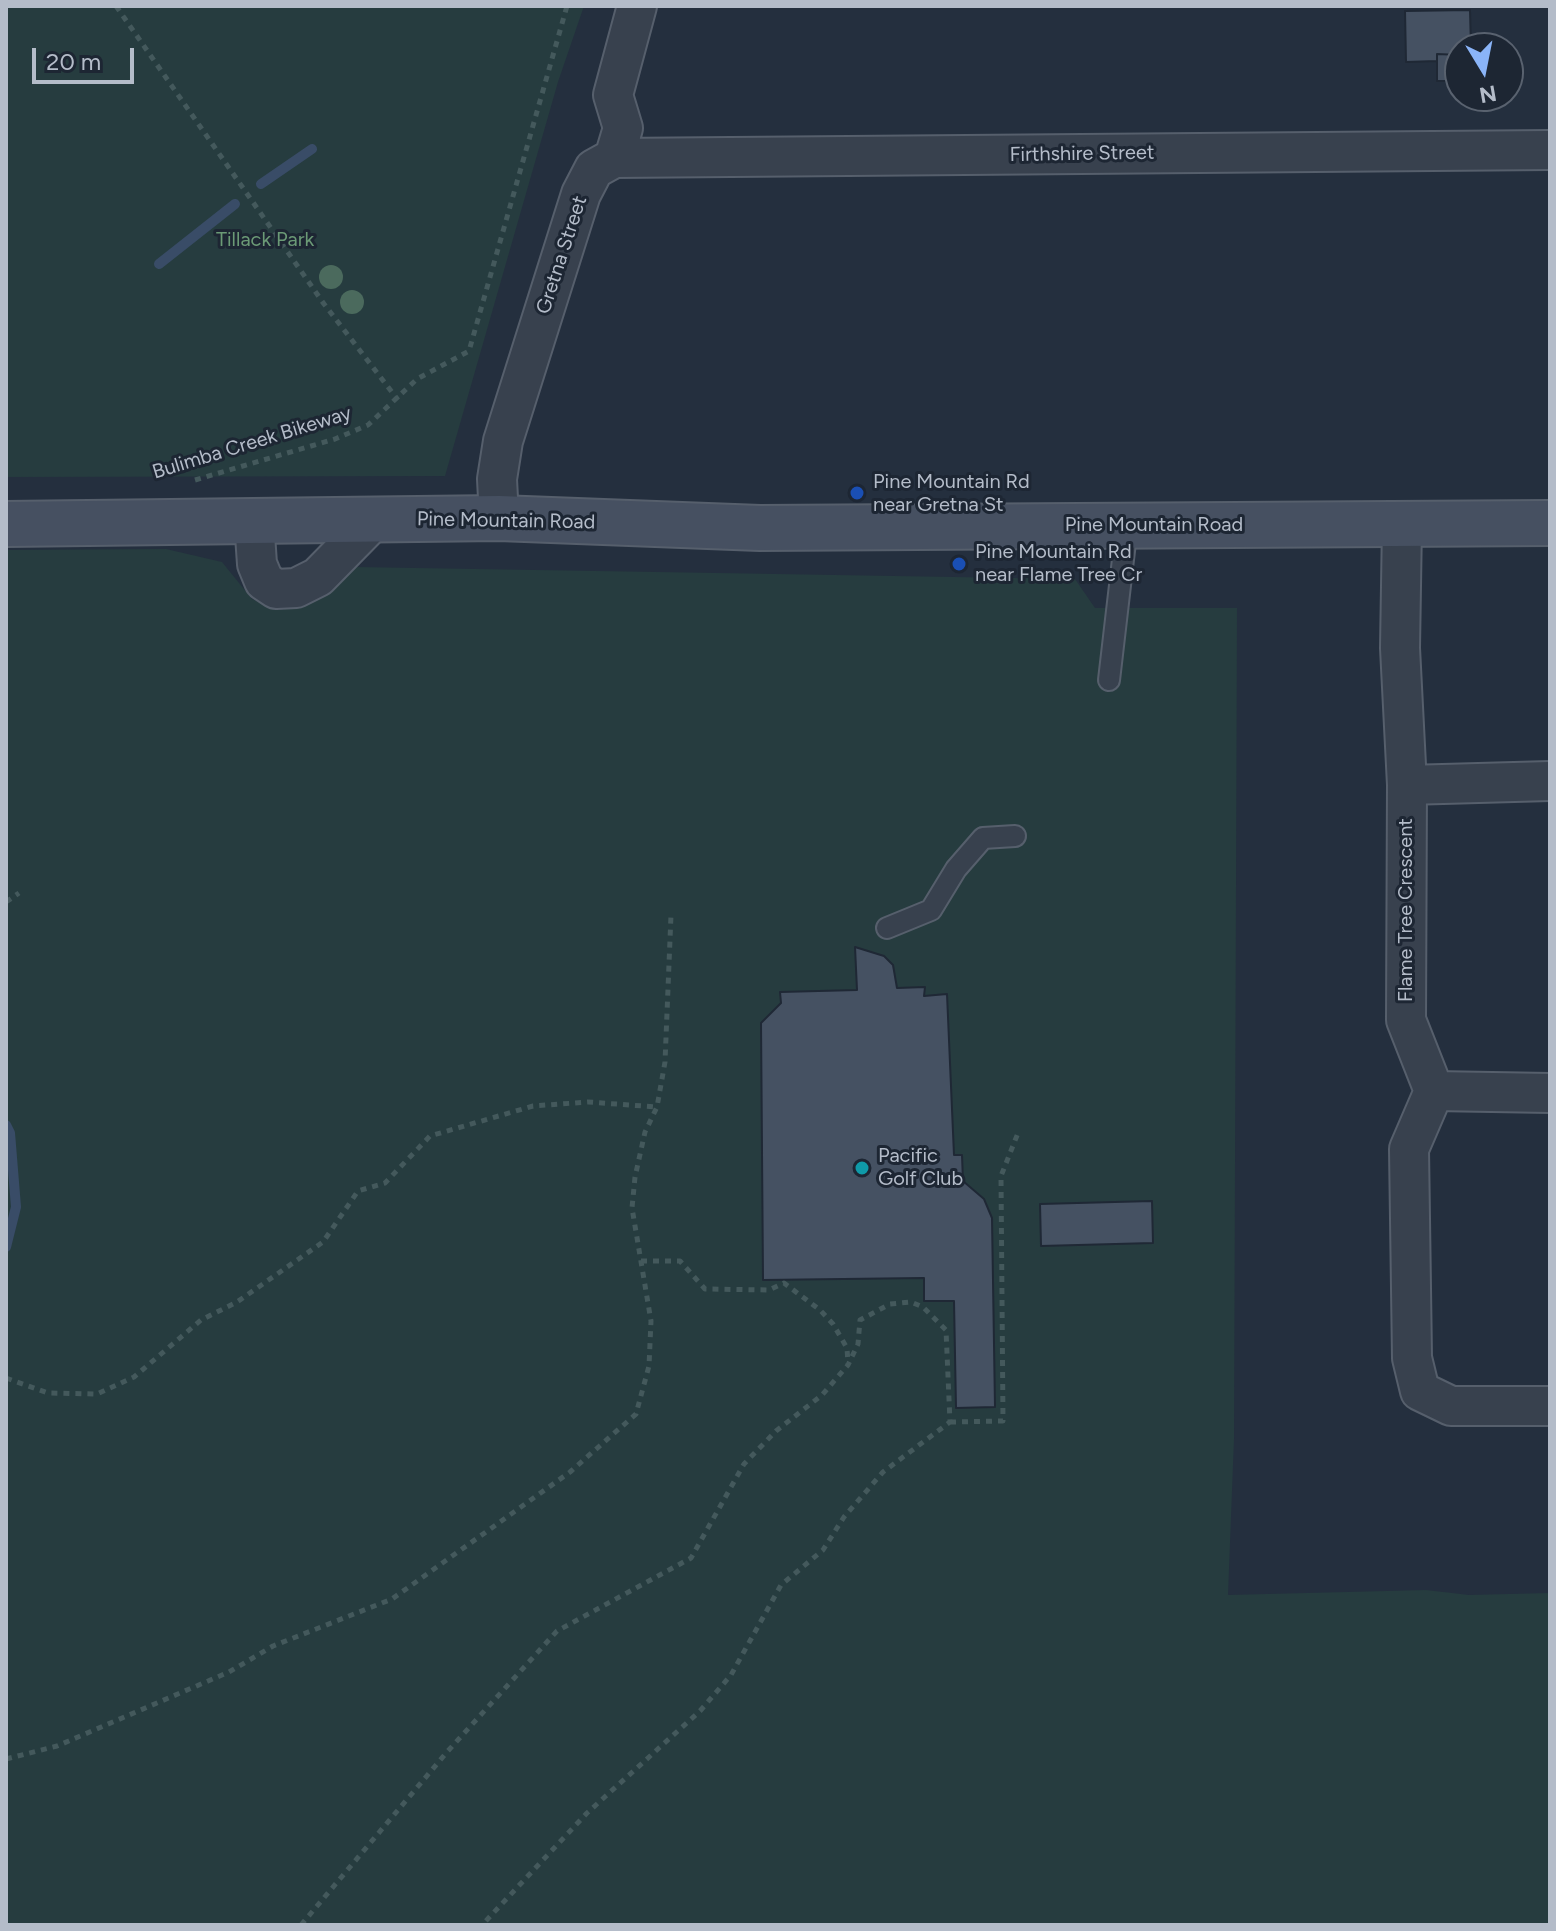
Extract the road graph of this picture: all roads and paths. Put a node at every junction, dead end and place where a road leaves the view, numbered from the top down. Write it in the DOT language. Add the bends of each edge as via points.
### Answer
graph roads {
  1 [pos="116,6"];
  2 [pos="567,6"];
  3 [pos="637,6"];
  4 [pos="1550,150"];
  5 [pos="614,158"];
  6 [pos="398,400"];
  7 [pos="193,481"];
  8 [pos="499,518"];
  9 [pos="254,520"];
  10 [pos="374,520"];
  11 [pos="1550,523"];
  12 [pos="6,524"];
  13 [pos="1402,524"];
  14 [pos="1127,525"];
  15 [pos="1109,680"];
  16 [pos="1550,781"];
  17 [pos="1407,785"];
  18 [pos="1015,836"];
  19 [pos="19,893"];
  20 [pos="6,902"];
  21 [pos="671,915"];
  22 [pos="887,928"];
  23 [pos="1434,1091"];
  24 [pos="1550,1093"];
  25 [pos="657,1107"];
  26 [pos="1018,1133"];
  27 [pos="641,1261"];
  28 [pos="848,1365"];
  29 [pos="6,1378"];
  30 [pos="1550,1406"];
  31 [pos="950,1422"];
  32 [pos="6,1759"];
  33 [pos="301,1925"];
  34 [pos="482,1925"];
  1 -- 6 [label="path" via="324,304"];
  2 -- 6 [label="path, Bulimba Creek Bikeway" via="469,351 417,379"];
  3 -- 5 [label="street" via="613,95 623,128"];
  4 -- 5 [label="street, Firthshire Street"];
  5 -- 8 [label="street, Gretna Street" via="594,169 581,194 503,441 497,479"];
  6 -- 7 [label="path, Bulimba Creek Bikeway" via="368,425 335,439"];
  8 -- 10 [label="main road, Pine Mountain Road"];
  8 -- 14 [label="main road, Pine Mountain Road" via="760,528"];
  9 -- 10 [label="main road, Pine Mountain Road"];
  9 -- 10 [label="street" via="257,564 264,581 276,589 296,588 318,577"];
  9 -- 12 [label="main road, Pine Mountain Road"];
  11 -- 13 [label="main road, Pine Mountain Road"];
  13 -- 14 [label="main road, Pine Mountain Road"];
  13 -- 17 [label="street, Flame Tree Crescent" via="1400,648"];
  14 -- 15 [label="lane"];
  16 -- 17 [label="street"];
  17 -- 23 [label="street, Flame Tree Crescent" via="1406,1020"];
  18 -- 22 [label="lane" via="983,838 931,910"];
  19 -- 20 [label="path"];
  21 -- 25 [label="path" via="669,1018"];
  23 -- 24 [label="street"];
  23 -- 30 [label="street" via="1409,1149 1412,1358 1420,1391 1451,1406"];
  25 -- 27 [label="path" via="635,1177 632,1208"];
  25 -- 29 [label="path" via="588,1102 533,1106 430,1136 385,1183 358,1191 323,1242 237,1302 201,1320 134,1377 97,1394 48,1393"];
  26 -- 31 [label="path" via="1001,1176 1003,1421"];
  27 -- 28 [label="path" via="680,1261 705,1289 769,1290 784,1283 833,1324 847,1348"];
  27 -- 32 [label="path" via="651,1321 649,1366 636,1414 570,1472 392,1599 273,1646 229,1672 57,1746"];
  28 -- 31 [label="path" via="858,1344 860,1320 890,1304 923,1307 946,1330"];
  28 -- 33 [label="path" via="744,1464 691,1558 557,1631"];
  31 -- 34 [label="path" via="883,1472 823,1550 781,1585 731,1675 700,1711 577,1823"];
}
